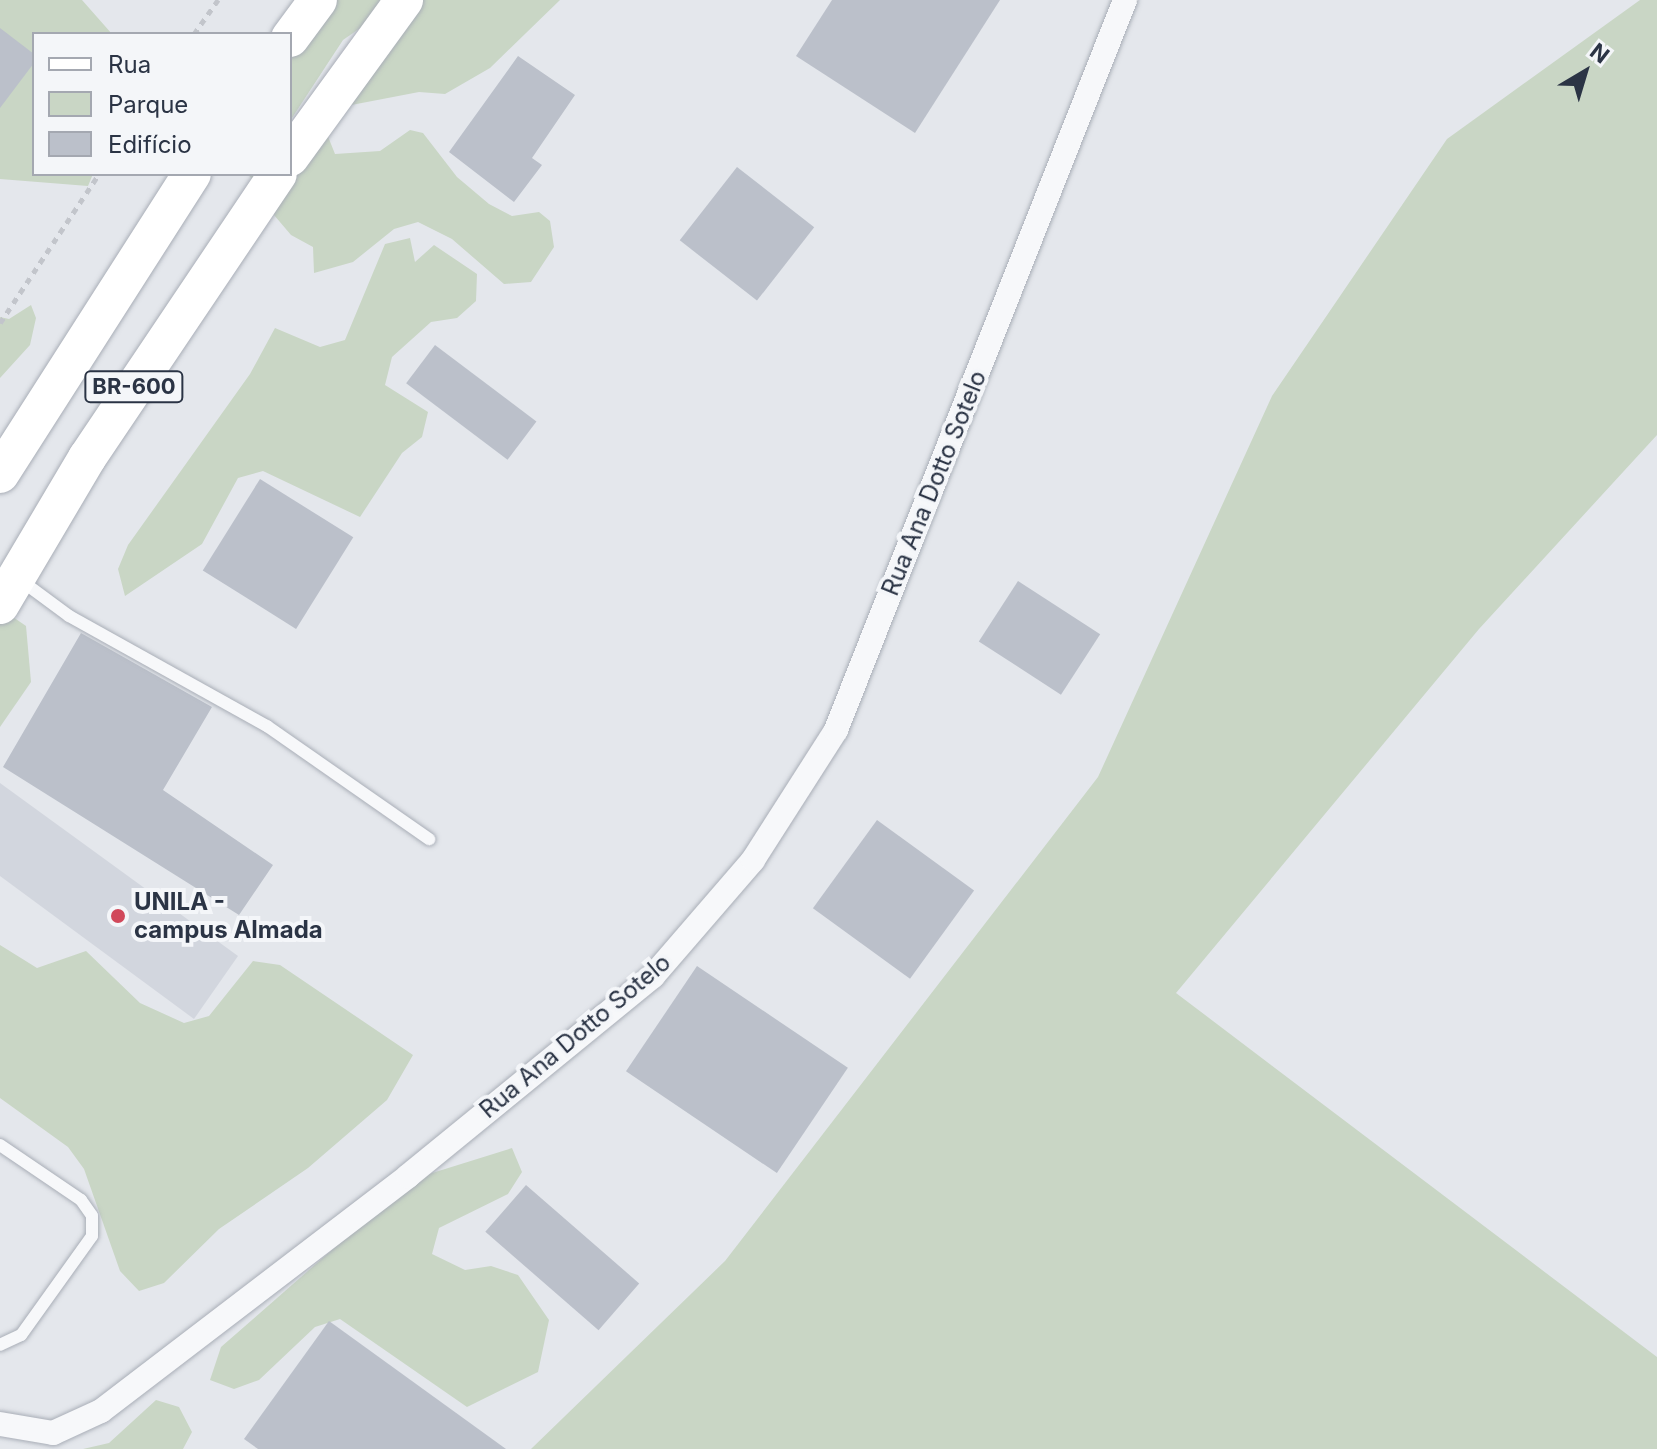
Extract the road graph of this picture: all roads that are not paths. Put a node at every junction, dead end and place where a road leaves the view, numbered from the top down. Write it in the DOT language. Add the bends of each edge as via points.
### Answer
graph roads {
  1 [pos="318,0"];
  2 [pos="404,0"];
  3 [pos="1125,0"];
  4 [pos="292,35"];
  5 [pos="292,154"];
  6 [pos="191,176"];
  7 [pos="277,176"];
  8 [pos="0,474"];
  9 [pos="8,591"];
  10 [pos="429,839"];
  11 [pos="0,1145"];
  12 [pos="0,1345"];
  13 [pos="0,1424"];
  1 -- 4 [label="main road"];
  2 -- 5 [label="main road"];
  3 -- 13 [label="street, Rua Ana Dotto Sotelo" via="836,730 753,860 653,976 408,1176 101,1411 53,1433"];
  6 -- 8 [label="main road, BR-600"];
  7 -- 9 [label="main road, BR-600" via="87,458"];
  9 -- 10 [label="lane" via="69,616 267,726"];
  11 -- 12 [label="lane" via="81,1200 92,1216 92,1236 21,1335"];
}
